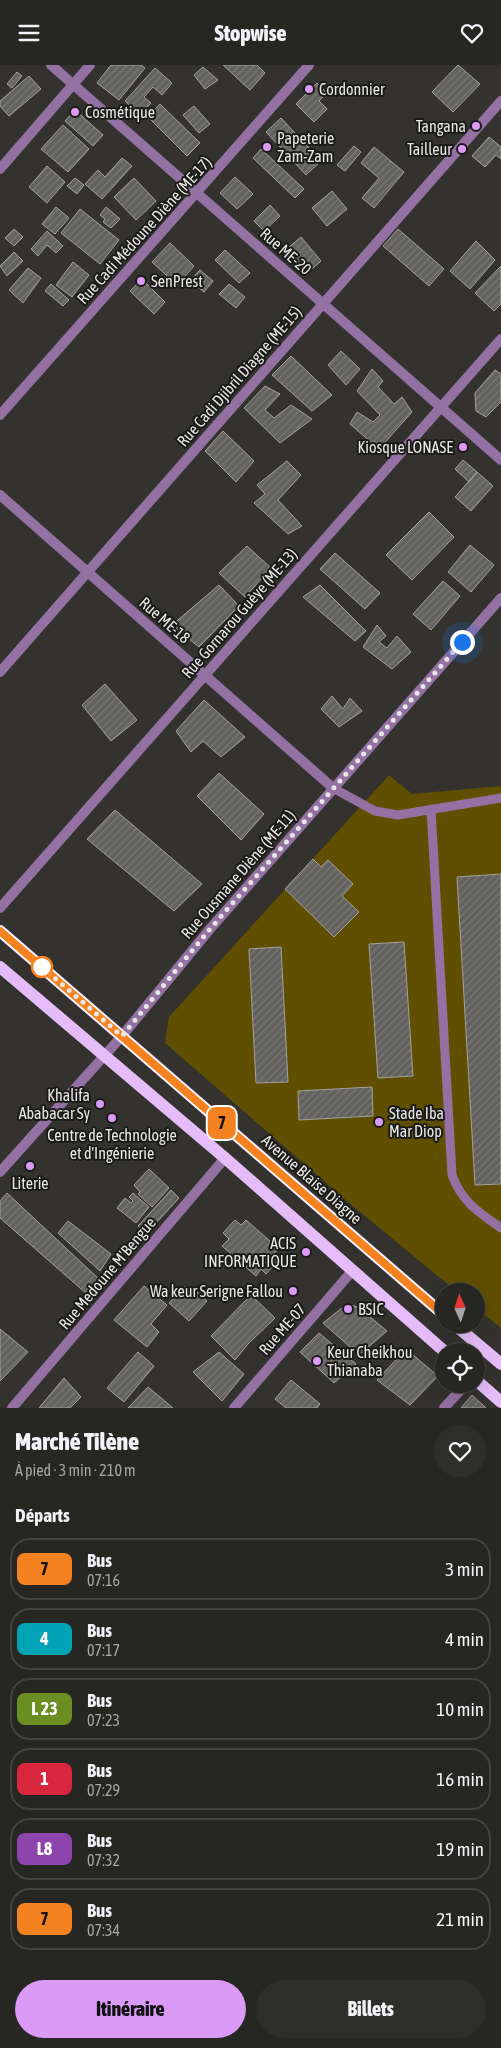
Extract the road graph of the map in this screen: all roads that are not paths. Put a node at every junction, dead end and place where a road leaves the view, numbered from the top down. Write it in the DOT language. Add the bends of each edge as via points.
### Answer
graph roads {
  1 [pos="51,65"];
  2 [pos="90,65"];
  3 [pos="309,65"];
  4 [pos="73,84"];
  5 [pos="501,101"];
  6 [pos="0,169"];
  7 [pos="197,193"];
  8 [pos="323,303"];
  9 [pos="501,339"];
  10 [pos="441,407"];
  11 [pos="0,415"];
  12 [pos="501,460"];
  13 [pos="0,495"];
  14 [pos="88,572"];
  15 [pos="501,598"];
  16 [pos="0,672"];
  17 [pos="205,675"];
  18 [pos="333,788"];
  19 [pos="501,798"];
  20 [pos="431,809"];
  21 [pos="0,908"];
  22 [pos="0,931"];
  23 [pos="0,967"];
  24 [pos="122,1036"];
  25 [pos="104,1056"];
  26 [pos="225,1158"];
  27 [pos="0,1172"];
  28 [pos="501,1228"];
  29 [pos="353,1270"];
  30 [pos="435,1307"];
  31 [pos="464,1333"];
  32 [pos="435,1343"];
  33 [pos="501,1365"];
  34 [pos="485,1388"];
  35 [pos="458,1393"];
  36 [pos="501,1402"];
  37 [pos="12,1408"];
  38 [pos="234,1408"];
  39 [pos="444,1408"];
  1 -- 4 [label="street, Rue ME-20"];
  2 -- 4 [label="street"];
  3 -- 7 [label="street, Rue Cadi Médoune Diène (ME-17)"];
  4 -- 6 [label="street"];
  4 -- 7 [label="street, Rue ME-20"];
  5 -- 8 [label="street, Rue Cadi Djibril Diagne (ME-15)"];
  7 -- 8 [label="street, Rue ME-20"];
  7 -- 11 [label="street, Rue Cadi Médoune Diène (ME-17)"];
  8 -- 10 [label="street, Rue ME-20"];
  8 -- 14 [label="street, Rue Cadi Djibril Diagne (ME-15)"];
  9 -- 10 [label="street, Rue Gornarou Guèye (ME-13)"];
  10 -- 12 [label="street, Rue ME-20"];
  10 -- 17 [label="street, Rue Gornarou Guèye (ME-13)"];
  13 -- 14 [label="street, Rue ME-18"];
  14 -- 16 [label="street, Rue Cadi Djibril Diagne (ME-15)"];
  14 -- 17 [label="street, Rue ME-18"];
  15 -- 18 [label="street, Rue Ousmane Diène (ME-11)"];
  17 -- 18 [label="street, Rue ME-18"];
  17 -- 21 [label="street, Rue Gornarou Guèye (ME-13)"];
  18 -- 20 [label="lane" via="375,811 398,815"];
  18 -- 24 [label="street, Rue Ousmane Diène (ME-11)"];
  19 -- 20 [label="lane"];
  20 -- 28 [label="lane" via="452,1175 458,1191 474,1209"];
  22 -- 24 [label="main road, Avenue Blaise Diagne"];
  23 -- 25 [label="main road"];
  24 -- 25 [label="street, Rue Ousmane Diène (ME-11)"];
  24 -- 30 [label="main road, Avenue Blaise Diagne"];
  25 -- 26 [label="main road"];
  25 -- 27 [label="street, Rue Ousmane Diène (ME-11)"];
  26 -- 29 [label="main road"];
  26 -- 37 [label="street, Rue Medoune M'Bengue"];
  29 -- 32 [label="main road"];
  29 -- 38 [label="street, Rue ME-07"];
  31 -- 33 [label="main road"];
  34 -- 36 [label="main road"];
  35 -- 39 [label="street"];
}
